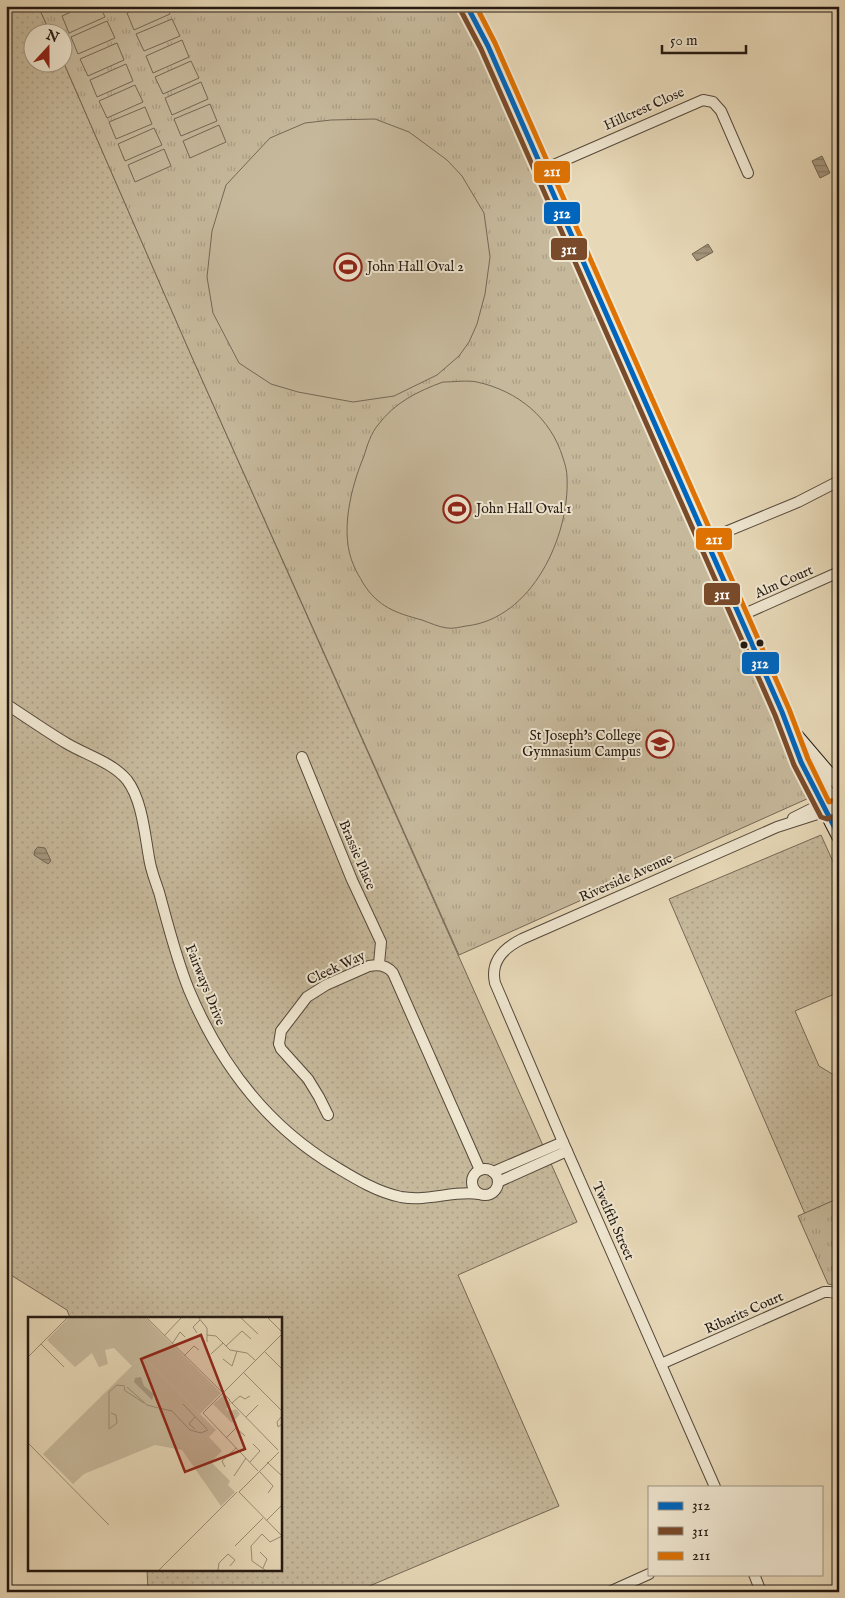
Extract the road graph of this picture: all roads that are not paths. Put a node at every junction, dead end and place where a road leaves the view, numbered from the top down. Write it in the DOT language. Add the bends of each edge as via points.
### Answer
graph roads {
  1 [pos="467,6"];
  2 [pos="476,6"];
  3 [pos="488,46"];
  4 [pos="542,170"];
  5 [pos="748,173"];
  6 [pos="839,481"];
  7 [pos="706,540"];
  8 [pos="839,572"];
  9 [pos="740,616"];
  10 [pos="6,704"];
  11 [pos="782,712"];
  12 [pos="796,736"];
  13 [pos="302,757"];
  14 [pos="839,783"];
  15 [pos="830,807"];
  16 [pos="839,836"];
  17 [pos="379,964"];
  18 [pos="495,965"];
  19 [pos="328,1115"];
  20 [pos="565,1147"];
  21 [pos="480,1170"];
  22 [pos="493,1172"];
  23 [pos="472,1179"];
  24 [pos="498,1182"];
  25 [pos="460,1192"];
  26 [pos="479,1194"];
  27 [pos="839,1294"];
  28 [pos="661,1364"];
  29 [pos="715,1486"];
  30 [pos="648,1574"];
  31 [pos="755,1576"];
  32 [pos="609,1592"];
  33 [pos="762,1592"];
  1 -- 3 [label="main road"];
  2 -- 3 [label="main road"];
  3 -- 4 [label="main road"];
  4 -- 5 [label="street, Hillcrest Close" via="703,100 713,102 721,111"];
  4 -- 7 [label="main road"];
  6 -- 7 [label="street" via="798,502"];
  7 -- 9 [label="main road"];
  8 -- 9 [label="street, Alm Court"];
  9 -- 11 [label="main road"];
  10 -- 25 [label="street, Fairways Drive" via="63,742 118,771 132,788 151,866 189,989 224,1058 265,1111 313,1152 378,1190 423,1199"];
  11 -- 12 [label="main road"];
  11 -- 15 [label="main road" via="801,762"];
  12 -- 14 [label="main road"];
  12 -- 15 [label="main road"];
  13 -- 17 [label="street, Brassie Place" via="381,942"];
  15 -- 16 [label="main road"];
  15 -- 18 [label="street, Riverside Avenue" via="522,939 504,950"];
  17 -- 19 [label="street, Cleek Way" via="313,992 281,1031 280,1050 308,1078"];
  17 -- 21 [label="street, Cleek Way" via="392,973"];
  18 -- 20 [label="street, Twelfth Street" via="495,983"];
  20 -- 22 [label="street"];
  20 -- 24 [label="street"];
  20 -- 28 [label="street, Twelfth Street"];
  21 -- 22 [label="street"];
  21 -- 23 [label="street"];
  22 -- 24 [label="street"];
  23 -- 25 [label="street"];
  23 -- 26 [label="street"];
  24 -- 26 [label="street" via="492,1193"];
  25 -- 26 [label="street, Fairways Drive"];
  27 -- 28 [label="street, Ribarits Court" via="824,1292"];
  28 -- 29 [label="street, Twelfth Street"];
  30 -- 32 [label="street"];
  31 -- 33 [label="street"];
}
